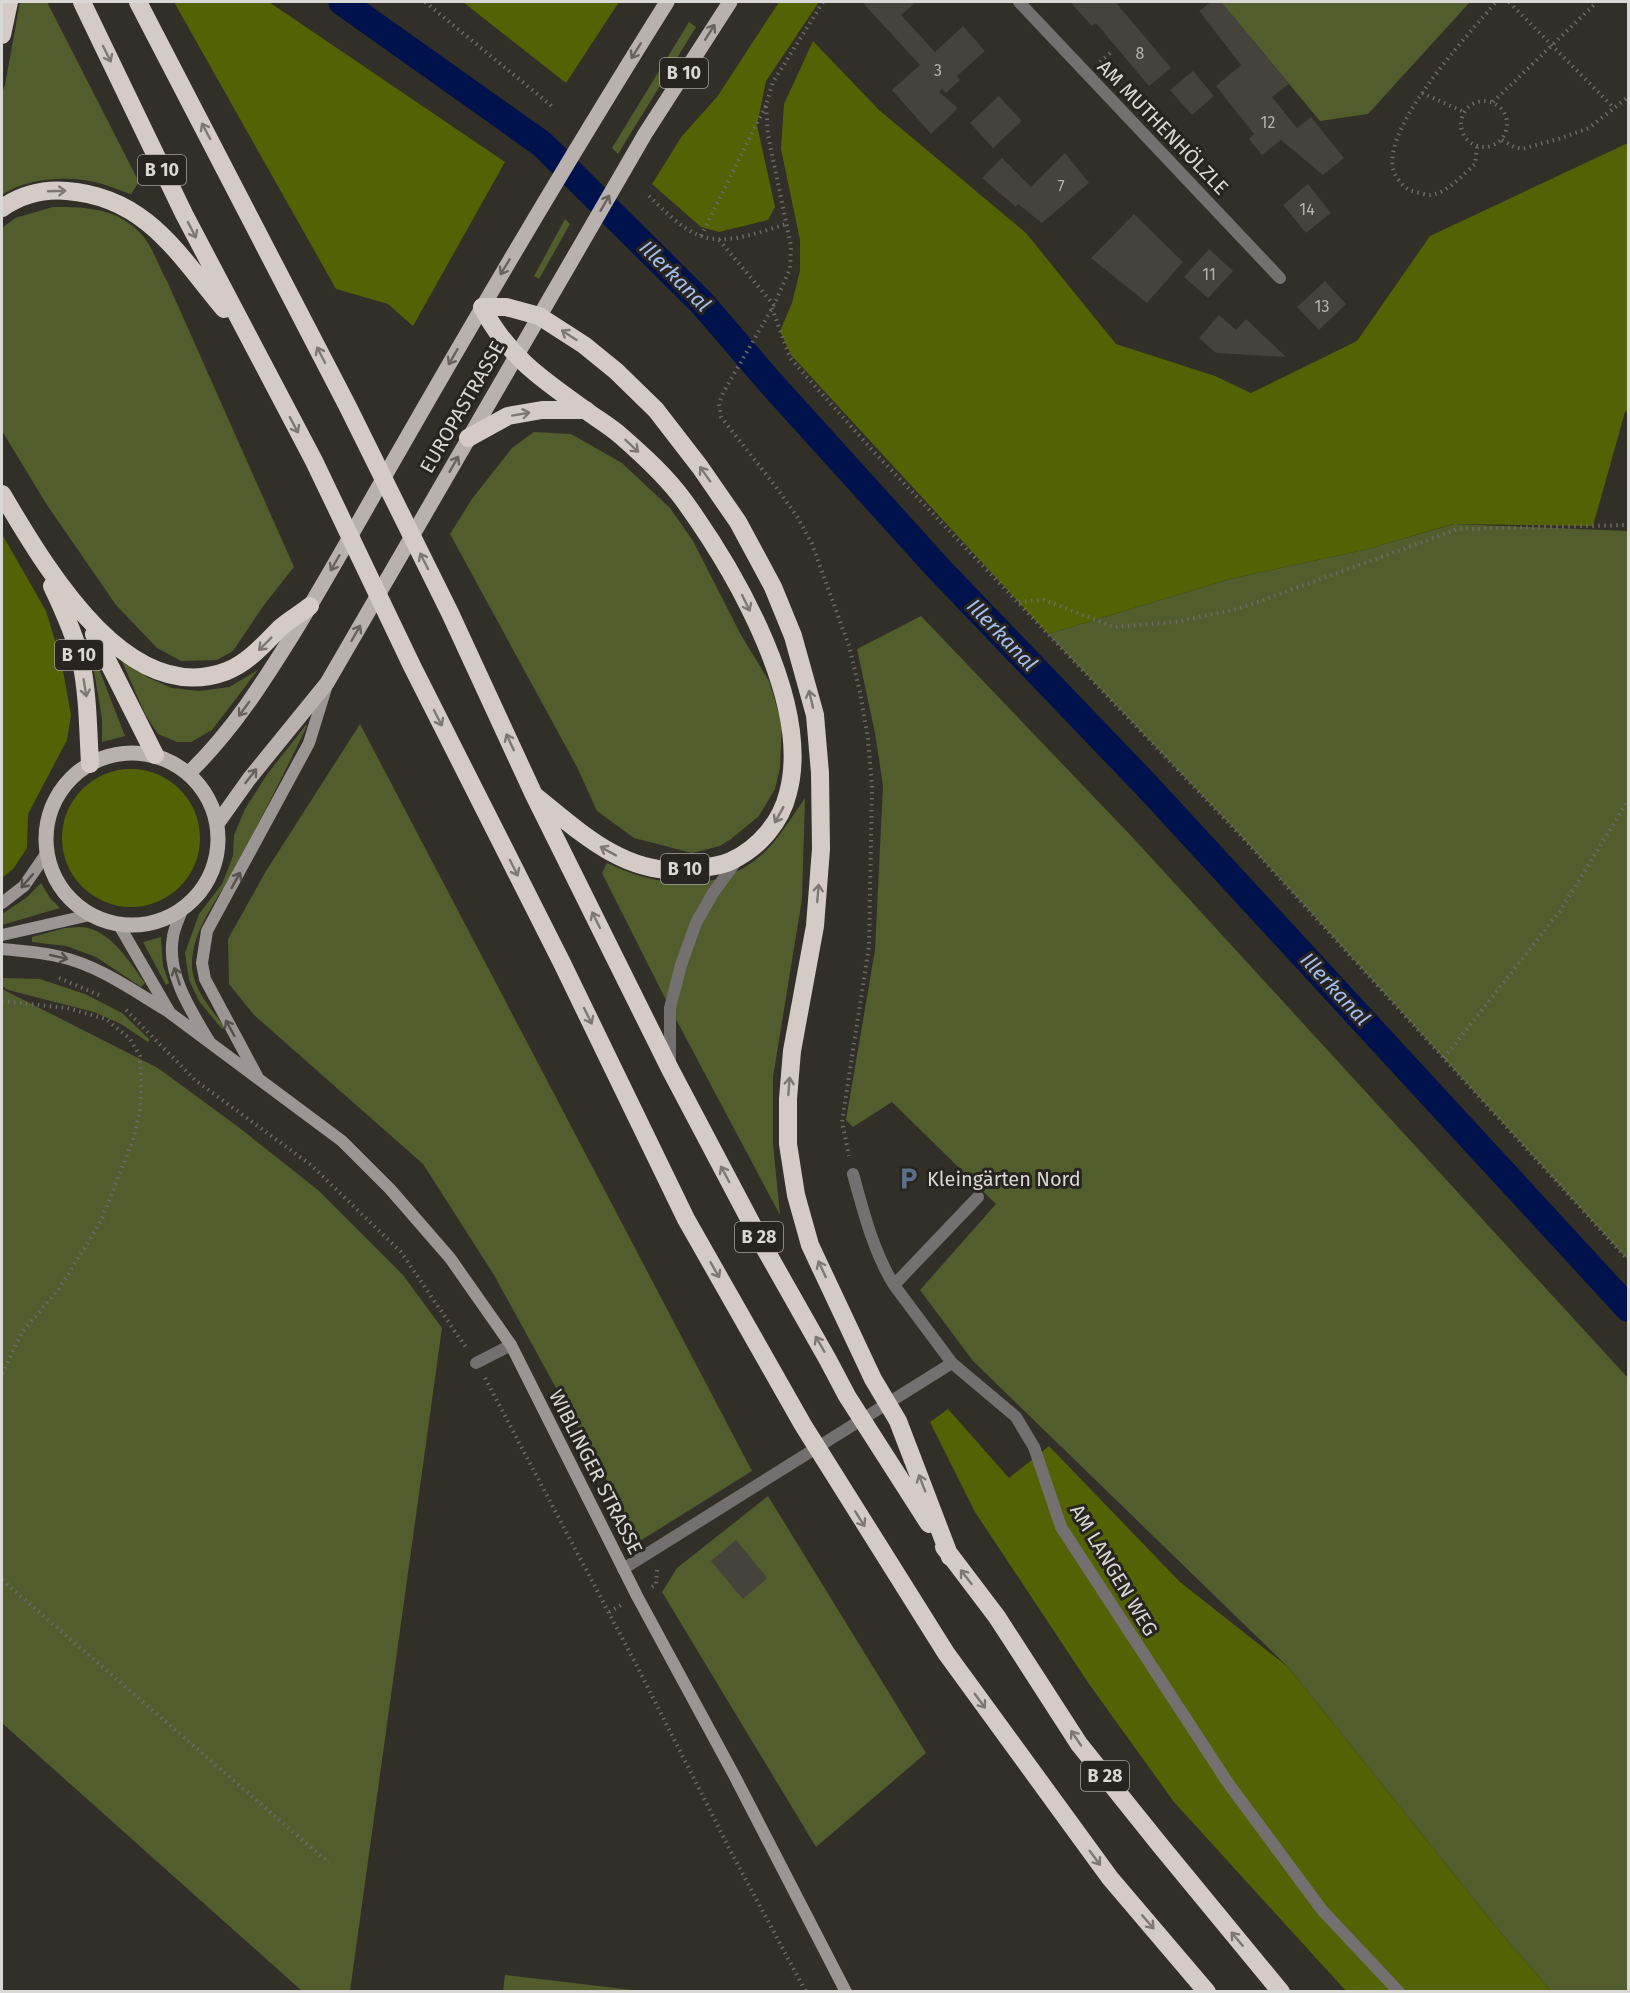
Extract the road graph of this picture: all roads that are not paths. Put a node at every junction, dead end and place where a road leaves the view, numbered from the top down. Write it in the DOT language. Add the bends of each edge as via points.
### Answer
graph roads {
  1 [pos="9,2"];
  2 [pos="82,2"];
  3 [pos="138,2"];
  4 [pos="667,2"];
  5 [pos="729,2"];
  6 [pos="1019,2"];
  7 [pos="2,35"];
  8 [pos="2,208"];
  9 [pos="1280,278"];
  10 [pos="482,307"];
  11 [pos="539,316"];
  12 [pos="246,336"];
  13 [pos="516,356"];
  14 [pos="586,410"];
  15 [pos="468,438"];
  16 [pos="2,494"];
  17 [pos="38,554"];
  18 [pos="310,606"];
  19 [pos="84,616"];
  20 [pos="327,683"];
  21 [pos="155,756"];
  22 [pos="90,764"];
  23 [pos="189,773"];
  24 [pos="534,795"];
  25 [pos="488,816"];
  26 [pos="218,824"];
  27 [pos="46,854"];
  28 [pos="742,854"];
  29 [pos="2,903"];
  30 [pos="182,910"];
  31 [pos="90,915"];
  32 [pos="119,925"];
  33 [pos="2,935"];
  34 [pos="2,949"];
  35 [pos="170,1013"];
  36 [pos="213,1047"];
  37 [pos="670,1069"];
  38 [pos="259,1079"];
  39 [pos="853,1174"];
  40 [pos="978,1197"];
  41 [pos="894,1285"];
  42 [pos="511,1345"];
  43 [pos="476,1363"];
  44 [pos="952,1363"];
  45 [pos="950,1557"];
  46 [pos="623,1569"];
  47 [pos="846,1992"];
  48 [pos="1207,1992"];
  49 [pos="1281,1992"];
  50 [pos="1399,1992"];
  1 -- 7 [label="highway"];
  2 -- 12 [label="highway, B 10, one-way"];
  24 -- 3 [label="highway, B 10, one-way" via="348,407"];
  4 -- 10 [label="main road, EUROPASTRASSE / B 10, one-way"];
  11 -- 5 [label="main road, EUROPASTRASSE / B 10, one-way" via="645,134"];
  6 -- 9 [label="street, AM MUTHENHÖLZLE"];
  8 -- 12 [label="highway, one-way" via="24,196 58,190 96,195 129,208 168,242"];
  10 -- 11 [label="highway" via="507,307"];
  10 -- 13 [label="highway, B 10" via="493,329"];
  10 -- 18 [label="main road, EUROPASTRASSE / B 10, one-way"];
  11 -- 13 [label="main road, EUROPASTRASSE / B 10"];
  45 -- 11 [label="highway, one-way" via="897,1421 810,1245 796,1196 788,1144 788,1099 792,1050 815,926 821,849 814,715 793,636 773,587 738,522 656,410 600,358"];
  12 -- 25 [label="highway, B 10, one-way" via="314,461"];
  13 -- 14 [label="highway, B 10"];
  13 -- 15 [label="main road, EUROPASTRASSE / B 10"];
  15 -- 14 [label="highway, one-way" via="508,416 542,410"];
  14 -- 28 [label="highway, B 10, one-way" via="626,440 684,501 743,596 782,685 791,723 791,783 786,804 770,831"];
  20 -- 15 [label="main road, EUROPASTRASSE / B 10, one-way"];
  16 -- 17 [label="highway, B 10"];
  17 -- 19 [label="highway"];
  17 -- 22 [label="highway, B 10, one-way" via="80,659"];
  18 -- 19 [label="highway, one-way" via="255,654 228,670 198,678 168,675 147,665 113,645"];
  18 -- 23 [label="main road, EUROPASTRASSE / B 10, one-way" via="244,710"];
  19 -- 21 [label="highway"];
  26 -- 20 [label="main road, EUROPASTRASSE / B 10, one-way"];
  38 -- 20 [label="main road, one-way" via="205,980 203,949 214,916 309,743"];
  21 -- 22 [label="main road" via="110,755"];
  21 -- 23 [label="main road"];
  22 -- 27 [label="main road" via="59,793 50,812"];
  23 -- 26 [label="main road" via="212,805"];
  28 -- 24 [label="highway, B 10, one-way" via="703,868 675,870 638,865 604,850"];
  37 -- 24 [label="highway, B 28, one-way"];
  25 -- 48 [label="highway, B 28, one-way" via="686,1219 803,1425 946,1653 1110,1878"];
  26 -- 30 [label="main road" via="219,849 212,872 200,894"];
  27 -- 29 [label="main road, one-way" via="24,886"];
  27 -- 31 [label="main road" via="54,878 69,899"];
  28 -- 37 [label="street" via="696,923 681,965 670,1008"];
  30 -- 32 [label="main road" via="141,925"];
  36 -- 30 [label="main road, WIBLINGER STRASSE, one-way" via="180,987 173,964 172,938"];
  31 -- 32 [label="main road"];
  31 -- 33 [label="main road"];
  32 -- 35 [label="main road, WIBLINGER STRASSE"];
  34 -- 35 [label="main road, one-way" via="63,957 88,966"];
  35 -- 36 [label="main road, WIBLINGER STRASSE"];
  36 -- 38 [label="main road, WIBLINGER STRASSE"];
  45 -- 37 [label="highway, B 28, one-way" via="846,1396"];
  38 -- 42 [label="main road, WIBLINGER STRASSE" via="342,1141 390,1189 450,1258"];
  39 -- 41 [label="street, AM LANGEN WEG" via="877,1254"];
  40 -- 41 [label="street"];
  41 -- 44 [label="street, AM LANGEN WEG"];
  42 -- 43 [label="street"];
  42 -- 46 [label="main road, WIBLINGER STRASSE"];
  44 -- 46 [label="street"];
  44 -- 50 [label="street, AM LANGEN WEG" via="1016,1416 1034,1446 1061,1527 1150,1666 1228,1783 1322,1910"];
  49 -- 45 [label="highway, B 28, one-way" via="1079,1744 997,1617"];
  46 -- 47 [label="main road, WIBLINGER STRASSE"];
}
